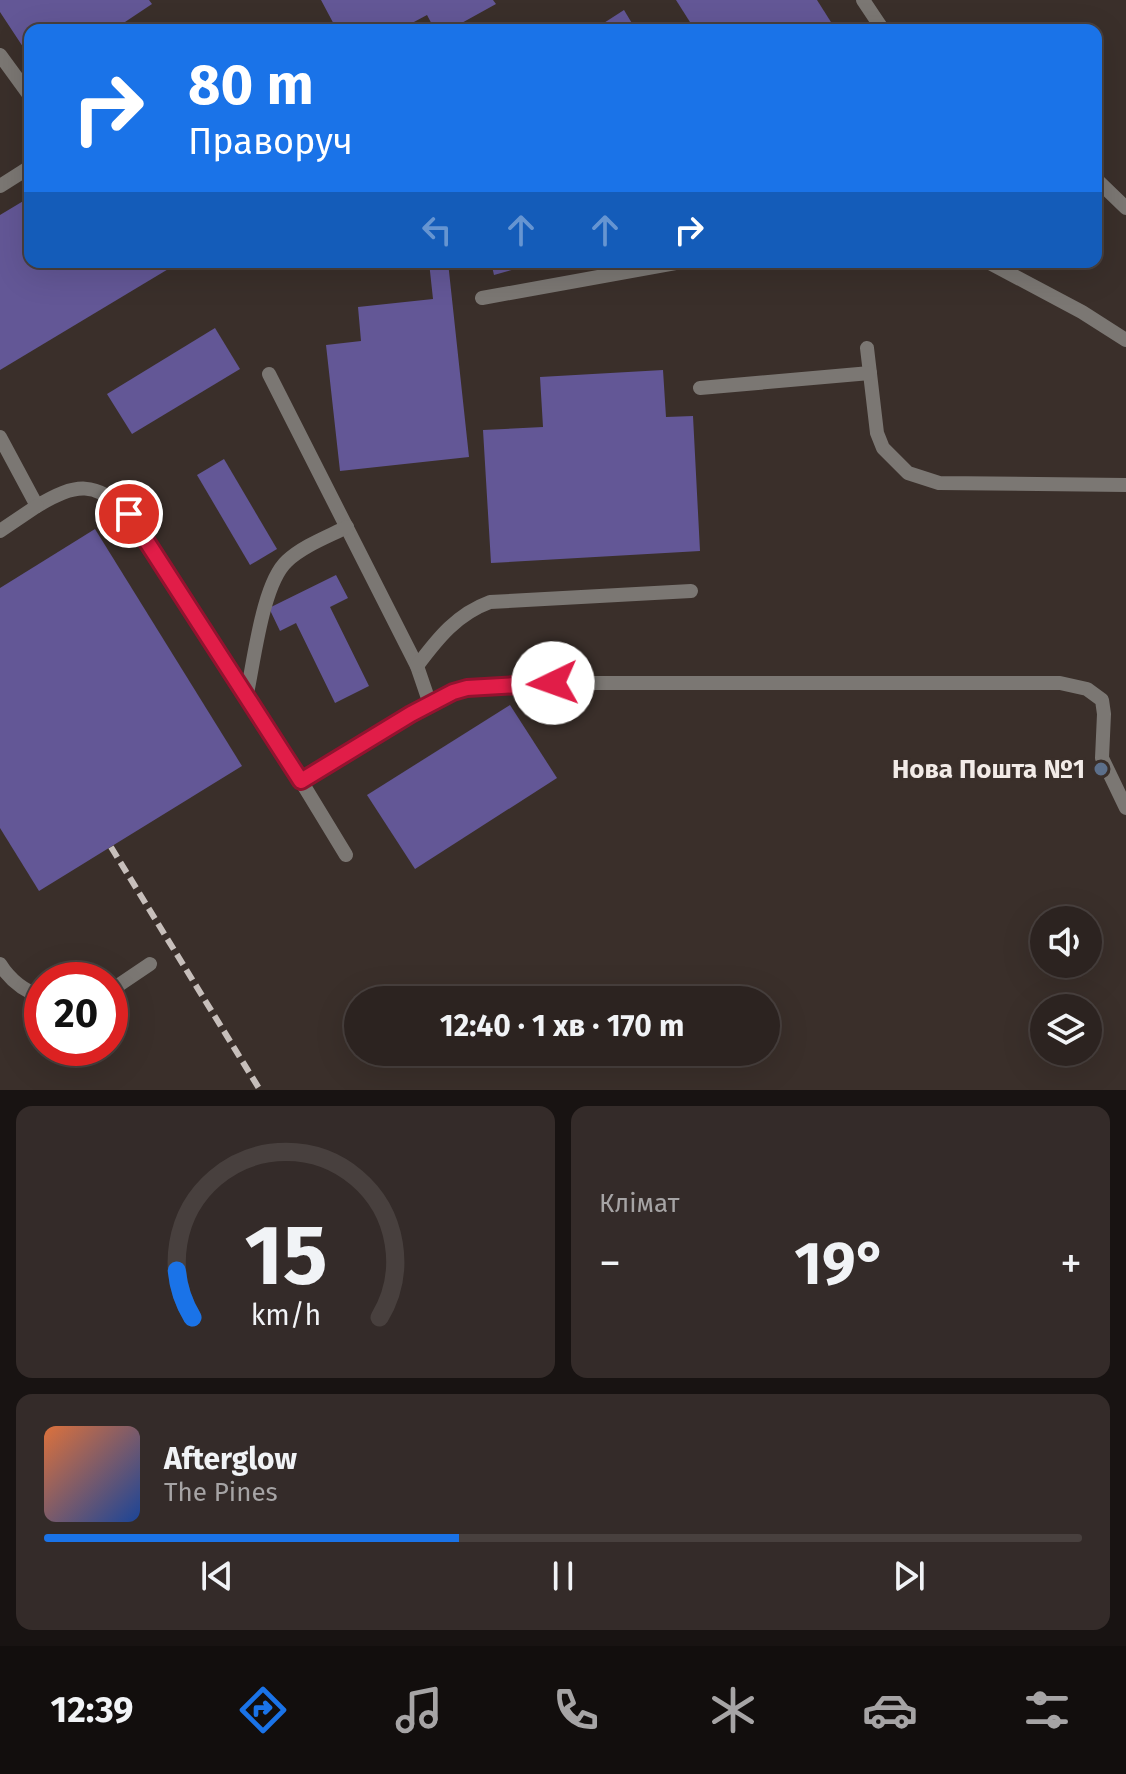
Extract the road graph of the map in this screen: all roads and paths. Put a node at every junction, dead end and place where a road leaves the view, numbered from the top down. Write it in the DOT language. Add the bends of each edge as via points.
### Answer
graph roads {
  1 [pos="863,0"];
  2 [pos="879,24"];
  3 [pos="0,55"];
  4 [pos="24,88"];
  5 [pos="24,171"];
  6 [pos="1102,185"];
  7 [pos="0,186"];
  8 [pos="1126,208"];
  9 [pos="648,268"];
  10 [pos="999,268"];
  11 [pos="482,298"];
  12 [pos="1126,340"];
  13 [pos="867,348"];
  14 [pos="870,373"];
  15 [pos="269,374"];
  16 [pos="700,388"];
  17 [pos="0,437"];
  18 [pos="1126,485"];
  19 [pos="37,506"];
  20 [pos="347,527"];
  21 [pos="0,531"];
  22 [pos="691,591"];
  23 [pos="417,666"];
  24 [pos="246,698"];
  25 [pos="430,704"];
  26 [pos="301,781"];
  27 [pos="1126,808"];
  28 [pos="346,855"];
  29 [pos="0,964"];
  30 [pos="150,964"];
  31 [pos="128,979"];
  32 [pos="24,989"];
  1 -- 2 [label="lane"];
  3 -- 4 [label="lane"];
  5 -- 7 [label="lane"];
  6 -- 8 [label="lane"];
  9 -- 11 [label="lane"];
  10 -- 12 [label="lane"];
  13 -- 14 [label="lane"];
  14 -- 16 [label="lane"];
  14 -- 18 [label="lane" via="877,433 883,448 908,473 939,483"];
  15 -- 20 [label="lane"];
  17 -- 19 [label="lane"];
  19 -- 21 [label="lane"];
  19 -- 24 [label="lane" via="78,488 114,499 129,514"];
  20 -- 23 [label="lane"];
  20 -- 24 [label="lane" via="295,554 277,573"];
  22 -- 23 [label="lane" via="490,602 456,621"];
  23 -- 25 [label="lane"];
  24 -- 26 [label="lane"];
  25 -- 26 [label="lane"];
  25 -- 27 [label="lane" via="467,688 553,683 1070,684 1102,700 1102,758"];
  26 -- 28 [label="lane"];
  29 -- 32 [label="lane"];
  30 -- 31 [label="lane"];
}
